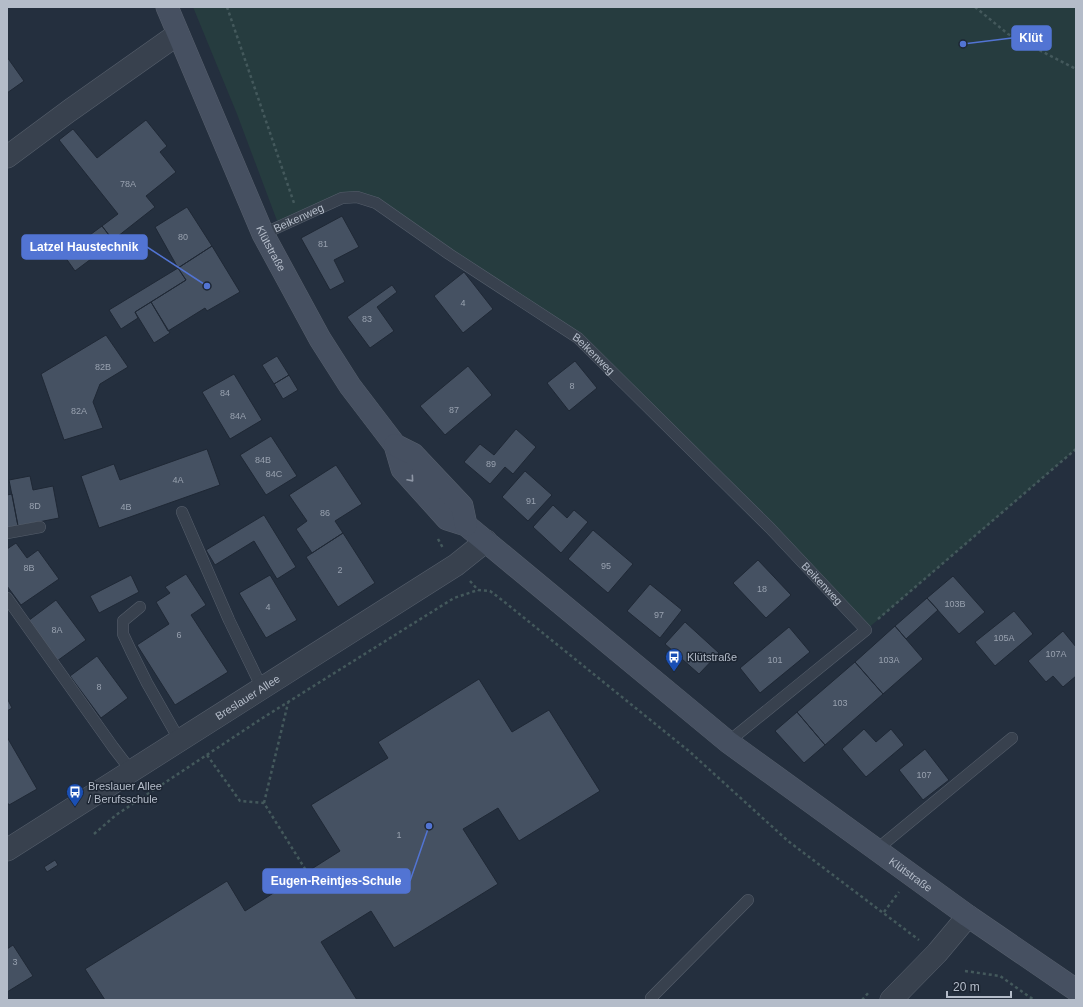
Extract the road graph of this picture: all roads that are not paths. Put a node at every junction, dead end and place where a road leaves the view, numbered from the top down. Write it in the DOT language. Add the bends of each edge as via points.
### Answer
graph roads {
  1 [pos="167,7"];
  2 [pos="178,34"];
  3 [pos="7,157"];
  4 [pos="262,234"];
  5 [pos="182,512"];
  6 [pos="40,527"];
  7 [pos="7,534"];
  8 [pos="486,541"];
  9 [pos="7,598"];
  10 [pos="140,607"];
  11 [pos="262,688"];
  12 [pos="1012,738"];
  13 [pos="180,741"];
  14 [pos="728,742"];
  15 [pos="132,772"];
  16 [pos="7,848"];
  17 [pos="876,850"];
  18 [pos="748,900"];
  19 [pos="968,916"];
  20 [pos="1076,990"];
  21 [pos="651,999"];
  22 [pos="891,1000"];
  1 -- 2 [label="main road, Klütstraße"];
  2 -- 3 [label="street"];
  2 -- 4 [label="main road, Klütstraße"];
  4 -- 8 [label="main road, Klütstraße" via="320,339 350,386 395,445 402,469 447,519 466,524"];
  4 -- 14 [label="lane, Beikenweg" via="342,198 357,197 376,203 578,338 770,528 866,630"];
  5 -- 11 [label="lane"];
  6 -- 7 [label="lane"];
  8 -- 11 [label="street, Breslauer Allee" via="456,565"];
  8 -- 14 [label="main road, Klütstraße"];
  9 -- 15 [label="lane"];
  10 -- 13 [label="lane" via="123,621 123,634"];
  11 -- 13 [label="street, Breslauer Allee"];
  12 -- 17 [label="lane"];
  13 -- 15 [label="street, Breslauer Allee"];
  14 -- 17 [label="main road, Klütstraße"];
  15 -- 16 [label="street, Breslauer Allee"];
  17 -- 19 [label="main road, Klütstraße"];
  18 -- 21 [label="lane"];
  19 -- 20 [label="main road, Klütstraße"];
  19 -- 22 [label="street" via="937,953"];
}
